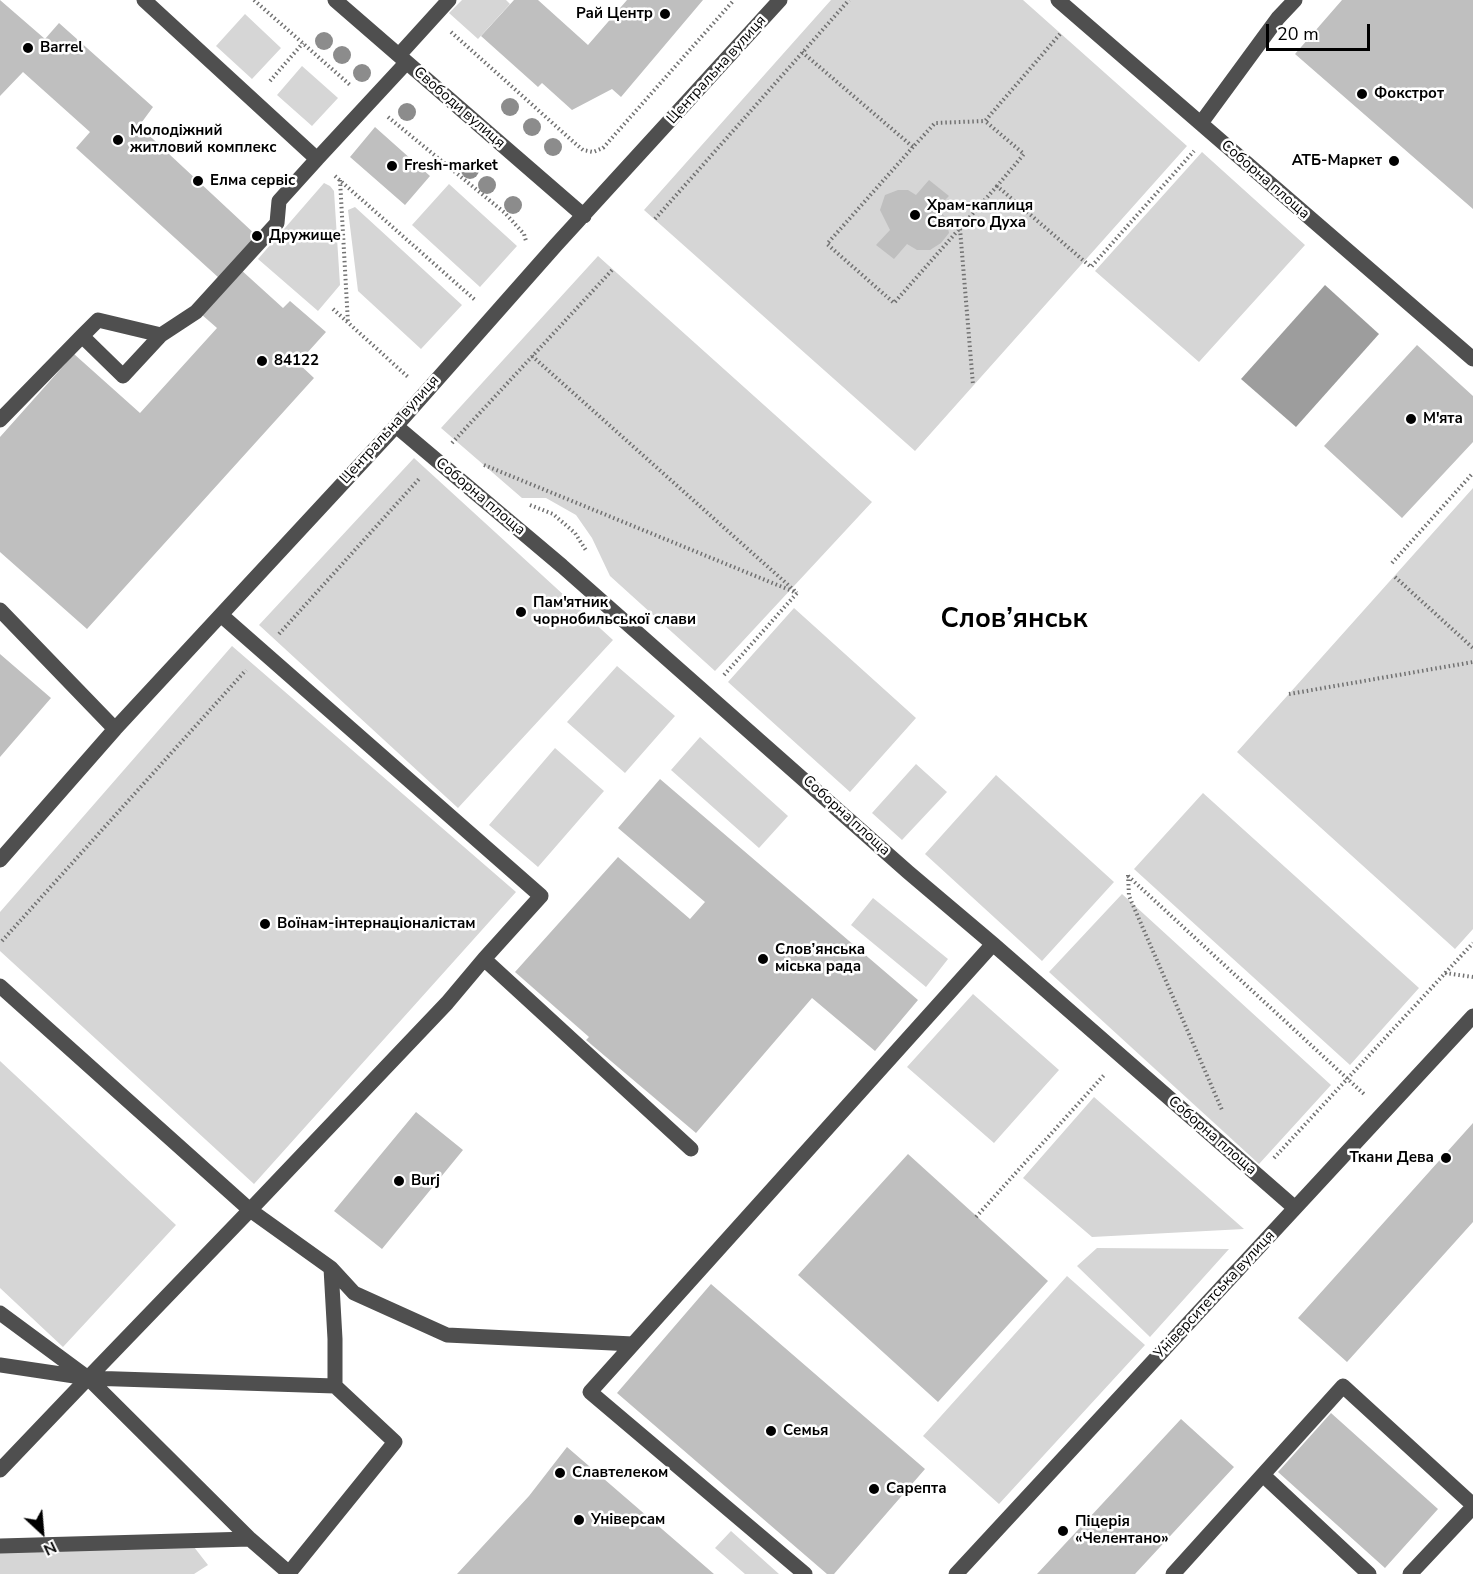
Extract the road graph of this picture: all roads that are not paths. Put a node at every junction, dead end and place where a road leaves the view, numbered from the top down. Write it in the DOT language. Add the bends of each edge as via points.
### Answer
graph roads {
  1 [pos="335,0"];
  2 [pos="449,0"];
  3 [pos="780,0"];
  4 [pos="1058,0"];
  5 [pos="1295,0"];
  6 [pos="153,3"];
  7 [pos="402,59"];
  8 [pos="1205,128"];
  9 [pos="317,159"];
  10 [pos="584,216"];
  11 [pos="161,335"];
  12 [pos="82,336"];
  13 [pos="1473,359"];
  14 [pos="0,420"];
  15 [pos="396,426"];
  16 [pos="0,610"];
  17 [pos="221,615"];
  18 [pos="115,729"];
  19 [pos="0,860"];
  20 [pos="993,944"];
  21 [pos="484,959"];
  22 [pos="0,986"];
  23 [pos="1470,1024"];
  24 [pos="691,1149"];
  25 [pos="1295,1208"];
  26 [pos="250,1210"];
  27 [pos="331,1268"];
  28 [pos="0,1313"];
  29 [pos="633,1344"];
  30 [pos="0,1365"];
  31 [pos="88,1378"];
  32 [pos="335,1386"];
  33 [pos="0,1470"];
  34 [pos="1263,1475"];
  35 [pos="1473,1506"];
  36 [pos="250,1539"];
  37 [pos="0,1546"];
  38 [pos="289,1573"];
  39 [pos="805,1574"];
  40 [pos="956,1574"];
  41 [pos="1173,1574"];
  42 [pos="1369,1574"];
  43 [pos="1410,1574"];
  1 -- 7 [label="street, Свободи вулиця"];
  2 -- 7 [label="street"];
  3 -- 10 [label="street, Центральна вулиця"];
  4 -- 8 [label="street, Соборна площа"];
  5 -- 8 [label="street" via="1278,18"];
  6 -- 9 [label="street"];
  7 -- 9 [label="street"];
  7 -- 10 [label="street, Свободи вулиця"];
  8 -- 13 [label="street, Соборна площа"];
  9 -- 11 [label="street" via="279,201 277,223 196,312"];
  10 -- 15 [label="street, Центральна вулиця"];
  11 -- 12 [label="street" via="98,320"];
  11 -- 12 [label="street" via="123,376"];
  12 -- 14 [label="street"];
  15 -- 17 [label="street, Центральна вулиця"];
  15 -- 20 [label="street, Соборна площа" via="562,566"];
  16 -- 18 [label="street"];
  17 -- 18 [label="street, Центральна вулиця"];
  17 -- 21 [label="street" via="541,896"];
  18 -- 19 [label="street, Центральна вулиця"];
  20 -- 25 [label="street, Соборна площа"];
  20 -- 29 [label="street"];
  21 -- 24 [label="street"];
  21 -- 26 [label="street"];
  22 -- 26 [label="street"];
  23 -- 25 [label="street, Університетська вулиця"];
  25 -- 40 [label="street, Університетська вулиця"];
  26 -- 27 [label="street"];
  26 -- 31 [label="street"];
  27 -- 29 [label="street" via="354,1293 447,1335"];
  27 -- 32 [label="street"];
  28 -- 31 [label="street"];
  29 -- 39 [label="street" via="590,1392"];
  30 -- 31 [label="street"];
  31 -- 32 [label="street"];
  31 -- 33 [label="street"];
  31 -- 36 [label="street"];
  32 -- 38 [label="street" via="395,1442"];
  34 -- 35 [label="street" via="1343,1386"];
  34 -- 41 [label="street"];
  34 -- 42 [label="street"];
  35 -- 43 [label="street"];
  36 -- 37 [label="street"];
  36 -- 38 [label="street"];
}
